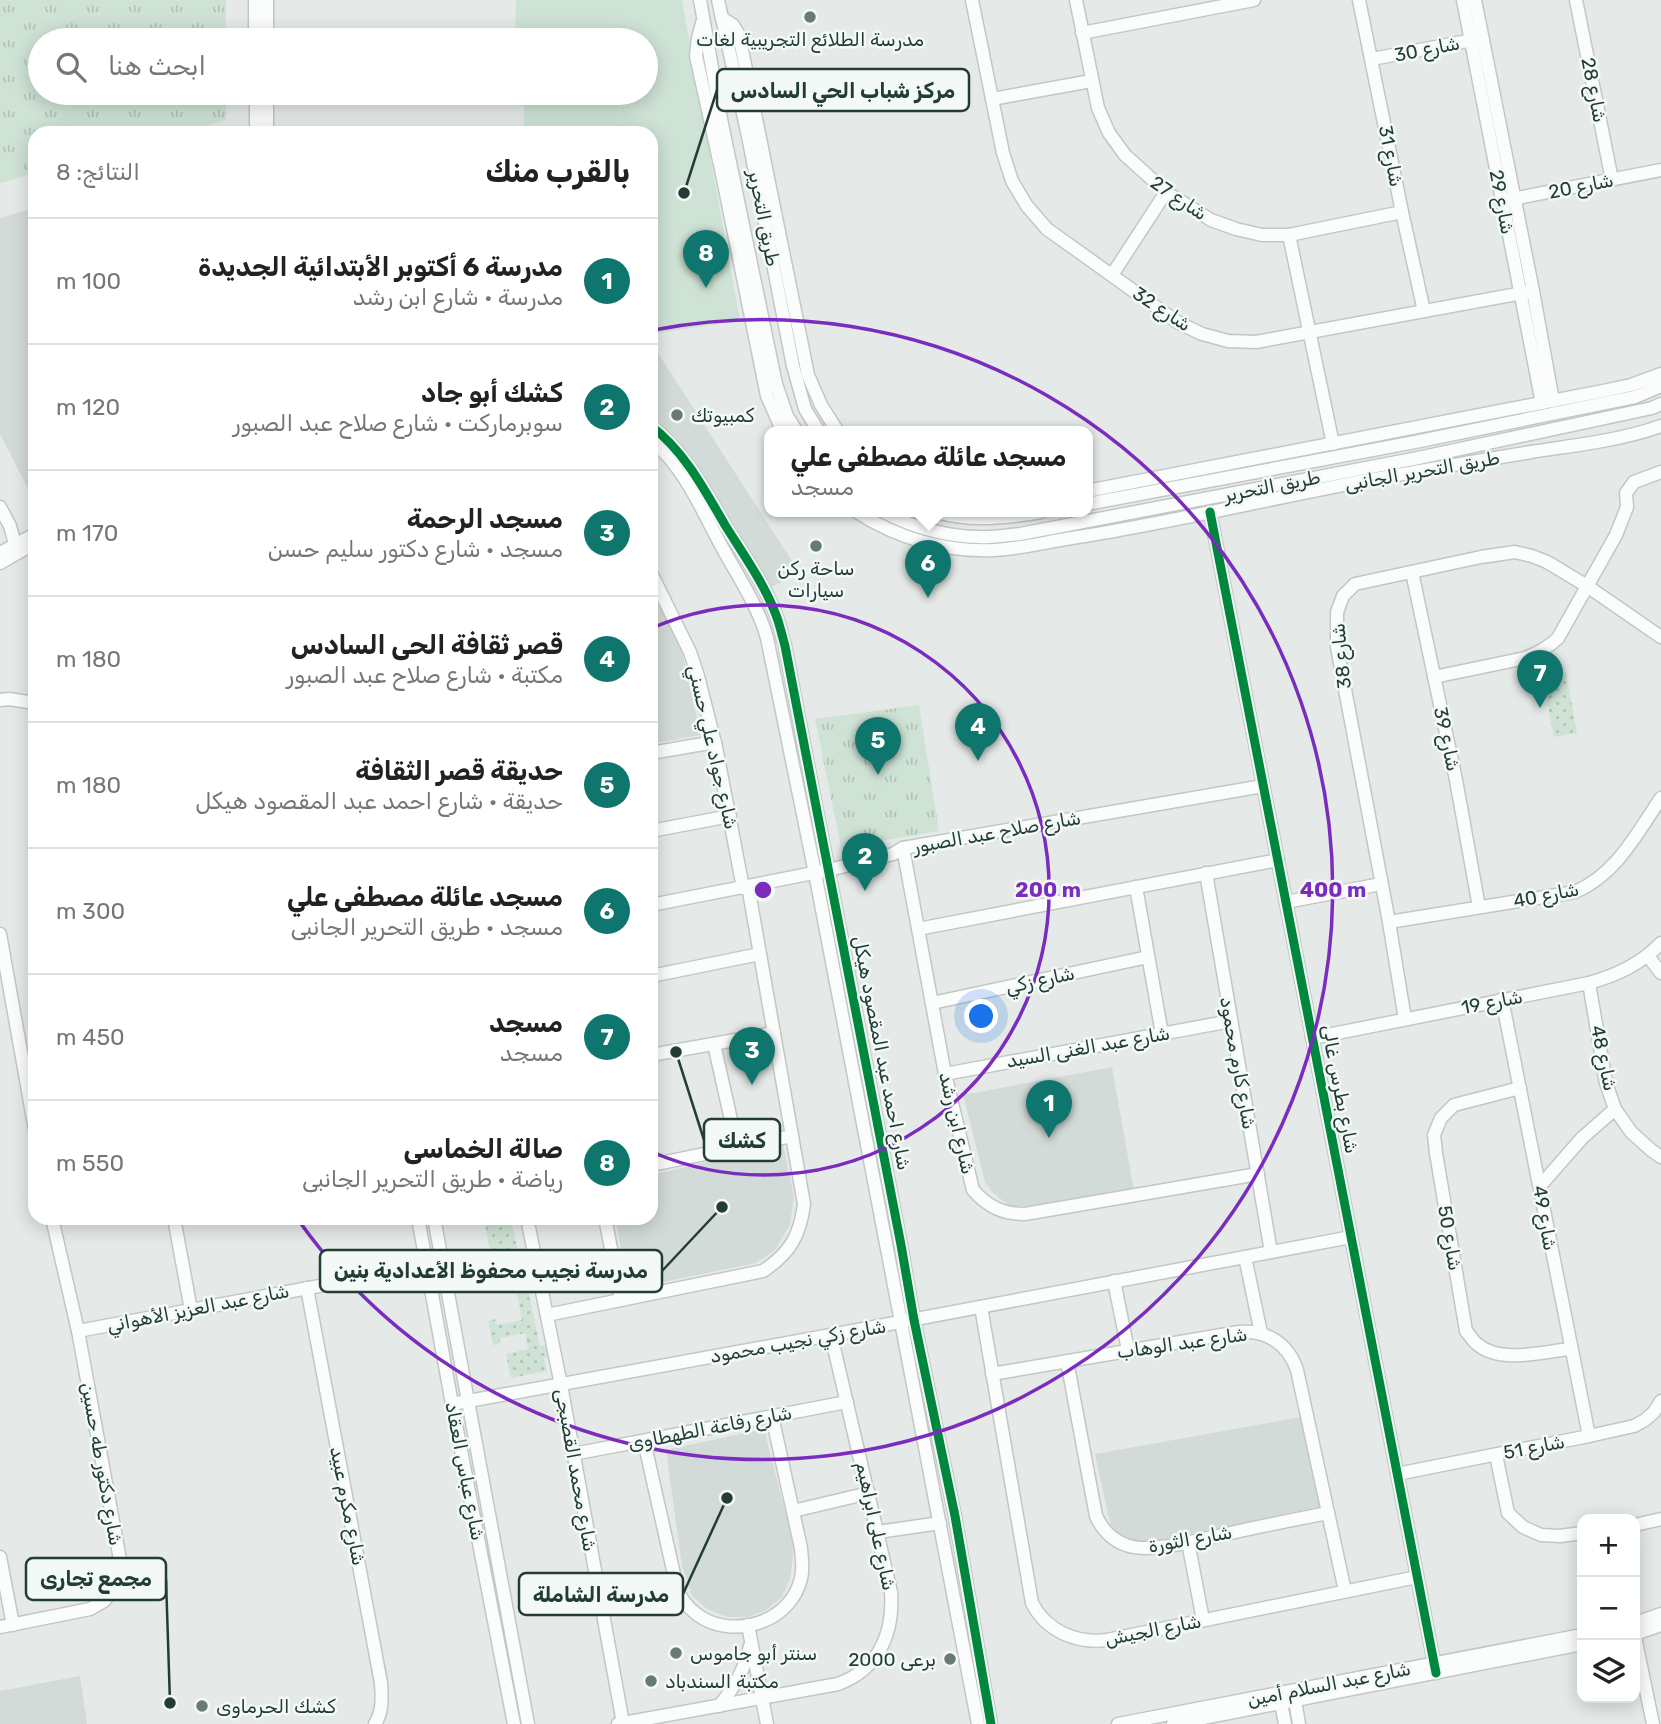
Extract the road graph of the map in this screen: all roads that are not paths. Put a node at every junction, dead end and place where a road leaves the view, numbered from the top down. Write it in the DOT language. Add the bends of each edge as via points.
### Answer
graph roads {
  1 [pos="255,0"];
  2 [pos="267,0"];
  3 [pos="700,0"];
  4 [pos="718,0"];
  5 [pos="972,0"];
  6 [pos="1076,0"];
  7 [pos="1254,0"];
  8 [pos="1359,0"];
  9 [pos="1462,0"];
  10 [pos="1475,0"];
  11 [pos="1576,0"];
  12 [pos="722,18"];
  13 [pos="704,19"];
  14 [pos="255,28"];
  15 [pos="267,28"];
  16 [pos="1082,33"];
  17 [pos="1477,39"];
  18 [pos="1371,59"];
  19 [pos="1091,81"];
  20 [pos="739,98"];
  21 [pos="992,99"];
  22 [pos="256,105"];
  23 [pos="267,105"];
  24 [pos="719,105"];
  25 [pos="256,126"];
  26 [pos="267,126"];
  27 [pos="748,136"];
  28 [pos="726,140"];
  29 [pos="1661,170"];
  30 [pos="1612,180"];
  31 [pos="1166,192"];
  32 [pos="1508,200"];
  33 [pos="1402,212"];
  34 [pos="1289,235"];
  35 [pos="1112,275"];
  36 [pos="1527,292"];
  37 [pos="1424,311"];
  38 [pos="1310,332"];
  39 [pos="768,344"];
  40 [pos="802,351"];
  41 [pos="759,357"];
  42 [pos="793,366"];
  43 [pos="1661,374"];
  44 [pos="1661,386"];
  45 [pos="1547,402"];
  46 [pos="1656,406"];
  47 [pos="1476,416"];
  48 [pos="780,426"];
  49 [pos="794,426"];
  50 [pos="815,426"];
  51 [pos="834,426"];
  52 [pos="1661,426"];
  53 [pos="1463,432"];
  54 [pos="658,441"];
  55 [pos="658,441"];
  56 [pos="1415,442"];
  57 [pos="1333,444"];
  58 [pos="1381,448"];
  59 [pos="1288,453"];
  60 [pos="1418,458"];
  61 [pos="1309,461"];
  62 [pos="1381,465"];
  63 [pos="1661,472"];
  64 [pos="1336,474"];
  65 [pos="1141,481"];
  66 [pos="1093,490"];
  67 [pos="1319,490"];
  68 [pos="1130,496"];
  69 [pos="1093,503"];
  70 [pos="3,512"];
  71 [pos="1210,512"];
  72 [pos="865,517"];
  73 [pos="892,517"];
  74 [pos="964,517"];
  75 [pos="1006,517"];
  76 [pos="1087,522"];
  77 [pos="929,530"];
  78 [pos="1116,531"];
  79 [pos="28,533"];
  80 [pos="903,536"];
  81 [pos="28,540"];
  82 [pos="28,542"];
  83 [pos="15,544"];
  84 [pos="0,553"];
  85 [pos="0,563"];
  86 [pos="1412,572"];
  87 [pos="658,586"];
  88 [pos="1587,586"];
  89 [pos="1660,633"];
  90 [pos="785,646"];
  91 [pos="771,650"];
  92 [pos="1434,677"];
  93 [pos="0,700"];
  94 [pos="28,702"];
  95 [pos="715,742"];
  96 [pos="658,752"];
  97 [pos="1263,786"];
  98 [pos="1661,798"];
  99 [pos="730,816"];
  100 [pos="658,830"];
  101 [pos="903,848"];
  102 [pos="1278,860"];
  103 [pos="829,870"];
  104 [pos="815,873"];
  105 [pos="1206,873"];
  106 [pos="1381,884"];
  107 [pos="745,887"];
  108 [pos="1136,887"];
  109 [pos="1286,902"];
  110 [pos="658,904"];
  111 [pos="1479,907"];
  112 [pos="1389,922"];
  113 [pos="918,929"];
  114 [pos="0,934"];
  115 [pos="1657,949"];
  116 [pos="761,954"];
  117 [pos="1148,957"];
  118 [pos="1661,973"];
  119 [pos="658,975"];
  120 [pos="1589,983"];
  121 [pos="1502,999"];
  122 [pos="932,1003"];
  123 [pos="1405,1019"];
  124 [pos="1231,1021"];
  125 [pos="774,1033"];
  126 [pos="1161,1034"];
  127 [pos="1312,1038"];
  128 [pos="714,1044"];
  129 [pos="658,1054"];
  130 [pos="945,1074"];
  131 [pos="1520,1088"];
  132 [pos="28,1091"];
  133 [pos="1615,1109"];
  134 [pos="792,1136"];
  135 [pos="737,1147"];
  136 [pos="1661,1157"];
  137 [pos="658,1161"];
  138 [pos="1258,1174"];
  139 [pos="1540,1186"];
  140 [pos="54,1225"];
  141 [pos="175,1225"];
  142 [pos="419,1225"];
  143 [pos="435,1225"];
  144 [pos="528,1225"];
  145 [pos="605,1225"];
  146 [pos="1351,1237"];
  147 [pos="1271,1252"];
  148 [pos="1245,1257"];
  149 [pos="442,1263"];
  150 [pos="427,1266"];
  151 [pos="1114,1281"];
  152 [pos="307,1288"];
  153 [pos="621,1300"];
  154 [pos="981,1307"];
  155 [pos="191,1310"];
  156 [pos="547,1315"];
  157 [pos="908,1321"];
  158 [pos="78,1331"];
  159 [pos="1261,1333"];
  160 [pos="831,1335"];
  161 [pos="1570,1349"];
  162 [pos="1128,1350"];
  163 [pos="1067,1361"];
  164 [pos="992,1374"];
  165 [pos="561,1385"];
  166 [pos="1661,1401"];
  167 [pos="467,1402"];
  168 [pos="847,1402"];
  169 [pos="452,1404"];
  170 [pos="772,1416"];
  171 [pos="1589,1436"];
  172 [pos="644,1441"];
  173 [pos="573,1454"];
  174 [pos="1496,1455"];
  175 [pos="1397,1474"];
  176 [pos="869,1493"];
  177 [pos="793,1511"];
  178 [pos="1328,1513"];
  179 [pos="1661,1519"];
  180 [pos="940,1523"];
  181 [pos="1640,1524"];
  182 [pos="878,1532"];
  183 [pos="1577,1534"];
  184 [pos="1188,1542"];
  185 [pos="0,1557"];
  186 [pos="1417,1577"];
  187 [pos="1345,1591"];
  188 [pos="1661,1614"];
  189 [pos="1203,1620"];
  190 [pos="1640,1621"];
  191 [pos="748,1625"];
  192 [pos="1661,1625"];
  193 [pos="6,1626"];
  194 [pos="1640,1633"];
  195 [pos="1577,1636"];
  196 [pos="1636,1640"];
  197 [pos="751,1642"];
  198 [pos="1577,1645"];
  199 [pos="1435,1668"];
  200 [pos="762,1698"];
  201 [pos="1295,1700"];
  202 [pos="1282,1703"];
  203 [pos="719,1706"];
  204 [pos="620,1723"];
  205 [pos="375,1724"];
  206 [pos="514,1724"];
  207 [pos="528,1724"];
  208 [pos="767,1724"];
  209 [pos="978,1724"];
  210 [pos="991,1724"];
  211 [pos="1118,1724"];
  212 [pos="1173,1724"];
  213 [pos="1285,1724"];
  214 [pos="1299,1724"];
  215 [pos="1653,1724"];
  1 -- 14 [label="street"];
  2 -- 15 [label="street"];
  3 -- 13 [label="street, طريق التحرير"];
  4 -- 12 [label="street, طريق التحرير"];
  5 -- 21 [label="street, شارع 32"];
  6 -- 16 [label="street, شارع 27"];
  7 -- 16 [label="street"];
  8 -- 18 [label="street, شارع 31"];
  9 -- 17 [label="street, شارع 29"];
  10 -- 17 [label="street, شارع 29"];
  11 -- 30 [label="street, شارع 28"];
  12 -- 20 [label="street, طريق التحرير"];
  12 -- 40 [label="street" via="739,35"];
  13 -- 24 [label="street, طريق التحرير"];
  13 -- 41 [label="street" via="696,56"];
  16 -- 19 [label="street, شارع 27"];
  17 -- 18 [label="street, شارع 30"];
  17 -- 32 [label="street, شارع 29"];
  18 -- 33 [label="street, شارع 31"];
  19 -- 21 [label="street"];
  19 -- 31 [label="street, شارع 27" via="1109,133 1125,155"];
  20 -- 24 [label="street" via="729,106"];
  20 -- 27 [label="street, طريق التحرير"];
  21 -- 35 [label="street, شارع 32" via="1012,181 1027,206 1047,229"];
  22 -- 25 [label="street"];
  23 -- 26 [label="street"];
  24 -- 28 [label="street, طريق التحرير"];
  27 -- 28 [label="street" via="735,131"];
  27 -- 42 [label="street, طريق التحرير"];
  28 -- 39 [label="street, طريق التحرير"];
  29 -- 30 [label="street, شارع 20"];
  30 -- 32 [label="street, شارع 20"];
  31 -- 34 [label="street, شارع 27" via="1211,220 1236,229"];
  31 -- 35 [label="street"];
  32 -- 36 [label="street, شارع 29"];
  33 -- 34 [label="street, شارع 27"];
  33 -- 37 [label="street, شارع 31"];
  34 -- 38 [label="street"];
  35 -- 38 [label="street, شارع 32" via="1177,322 1202,334 1256,342"];
  36 -- 37 [label="street, شارع 32"];
  36 -- 45 [label="street, شارع 29"];
  37 -- 38 [label="street, شارع 32"];
  38 -- 57 [label="street"];
  39 -- 41 [label="street"];
  39 -- 49 [label="street, طريق التحرير" via="776,384"];
  40 -- 42 [label="street"];
  40 -- 51 [label="street" via="808,375"];
  41 -- 48 [label="street" via="767,396"];
  42 -- 50 [label="street, طريق التحرير" via="805,409"];
  43 -- 45 [label="street" via="1631,385"];
  44 -- 53 [label="street, طريق التحرير" via="1634,397"];
  45 -- 47 [label="street"];
  46 -- 52 [label="street"];
  46 -- 60 [label="street, طريق التحرير"];
  47 -- 53 [label="street"];
  47 -- 57 [label="street"];
  52 -- 67 [label="street, طريق التحرير الجانبى" via="1622,438"];
  53 -- 56 [label="street, طريق التحرير"];
  54 -- 90 [label="street, شارع احمد عبد المقصود هيكل" via="678,451 701,483 767,596"];
  55 -- 91 [label="street, شارع احمد عبد المقصود هيكل" via="704,513 759,614"];
  56 -- 58 [label="street, طريق التحرير"];
  56 -- 60 [label="street" via="1411,451"];
  57 -- 59 [label="street"];
  58 -- 61 [label="street, طريق التحرير"];
  58 -- 62 [label="street" via="1385,456"];
  59 -- 61 [label="street"];
  59 -- 65 [label="street"];
  60 -- 62 [label="street, طريق التحرير"];
  61 -- 68 [label="street, طريق التحرير"];
  62 -- 64 [label="street, طريق التحرير"];
  63 -- 88 [label="street" via="1634,482 1626,493 1627,507 1616,535"];
  64 -- 67 [label="street"];
  64 -- 76 [label="street, طريق التحرير"];
  65 -- 66 [label="street"];
  65 -- 68 [label="street"];
  67 -- 71 [label="street, طريق التحرير الجانبى"];
  68 -- 69 [label="street, طريق التحرير"];
  70 -- 79 [label="street"];
  70 -- 83 [label="street"];
  71 -- 78 [label="street, طريق التحرير الجانبى"];
  71 -- 97 [label="street, شارع بطرس غالى"];
  72 -- 80 [label="street, طريق التحرير الجانبى"];
  73 -- 77 [label="street, طريق التحرير"];
  74 -- 75 [label="street"];
  76 -- 77 [label="street, طريق التحرير" via="980,537"];
  76 -- 78 [label="street"];
  77 -- 80 [label="street"];
  78 -- 80 [label="street, طريق التحرير الجانبى" via="994,550 962,549"];
  81 -- 83 [label="street"];
  82 -- 85 [label="street"];
  83 -- 84 [label="street"];
  86 -- 88 [label="street, شارع 38" via="1515,552 1547,562"];
  86 -- 92 [label="street, شارع 39"];
  86 -- 106 [label="street, شارع 38" via="1355,584 1343,596 1337,612 1337,647"];
  87 -- 95 [label="street, شارع جواد علي حسني" via="695,664"];
  88 -- 89 [label="street, شارع 38"];
  88 -- 92 [label="street" via="1549,647 1525,658"];
  90 -- 91 [label="street"];
  90 -- 103 [label="street, شارع احمد عبد المقصود هيكل"];
  91 -- 104 [label="street, شارع احمد عبد المقصود هيكل"];
  92 -- 111 [label="street, شارع 39"];
  93 -- 94 [label="street"];
  95 -- 96 [label="street"];
  95 -- 99 [label="street, شارع جواد علي حسني"];
  97 -- 101 [label="street, شارع صلاح عبد الصبور"];
  97 -- 102 [label="street, شارع بطرس غالى"];
  98 -- 111 [label="street, شارع 40" via="1618,860 1590,886"];
  99 -- 100 [label="street"];
  99 -- 107 [label="street, شارع جواد علي حسني"];
  101 -- 103 [label="street, شارع صلاح عبد الصبور"];
  101 -- 113 [label="street, شارع ابن رشد"];
  102 -- 105 [label="street"];
  102 -- 109 [label="street, شارع بطرس غالى"];
  103 -- 104 [label="street, شارع صلاح عبد الصبور"];
  103 -- 157 [label="street, شارع احمد عبد المقصود هيكل" via="901,1245"];
  104 -- 107 [label="street, شارع صلاح عبد الصبور"];
  104 -- 157 [label="street, شارع احمد عبد المقصود هيكل"];
  105 -- 108 [label="street"];
  105 -- 124 [label="street, شارع كارم محمود"];
  106 -- 109 [label="street"];
  106 -- 112 [label="street, شارع 38"];
  107 -- 110 [label="street, شارع صلاح عبد الصبور"];
  107 -- 116 [label="street, شارع جواد علي حسني"];
  108 -- 113 [label="street"];
  108 -- 117 [label="street"];
  109 -- 127 [label="street, شارع بطرس غالى"];
  111 -- 112 [label="street, شارع 40"];
  112 -- 123 [label="street, شارع 38"];
  113 -- 122 [label="street, شارع ابن رشد"];
  114 -- 132 [label="street"];
  115 -- 118 [label="street"];
  115 -- 120 [label="street, شارع 19" via="1628,969"];
  116 -- 119 [label="street"];
  116 -- 125 [label="street, شارع جواد علي حسني"];
  117 -- 122 [label="street, شارع زكي"];
  117 -- 126 [label="street"];
  120 -- 121 [label="street, شارع 19"];
  120 -- 133 [label="street, شارع 48" via="1606,1083"];
  121 -- 123 [label="street, شارع 19"];
  121 -- 131 [label="street, شارع 49"];
  122 -- 130 [label="street, شارع ابن رشد"];
  123 -- 127 [label="street, شارع 19"];
  124 -- 126 [label="street, شارع عبد الغنى السيد"];
  124 -- 138 [label="street, شارع كارم محمود"];
  125 -- 128 [label="street"];
  125 -- 134 [label="street, شارع جواد علي حسني"];
  126 -- 130 [label="street, شارع عبد الغنى السيد"];
  127 -- 146 [label="street, شارع بطرس غالى"];
  128 -- 129 [label="street"];
  128 -- 135 [label="street"];
  130 -- 138 [label="street, شارع ابن رشد" via="973,1190 1001,1211 1025,1214"];
  131 -- 139 [label="street, شارع 49"];
  131 -- 161 [label="street, شارع 50" via="1454,1105 1441,1118 1434,1135 1466,1331 1490,1353 1505,1356"];
  133 -- 136 [label="street, شارع 48" via="1631,1132"];
  133 -- 139 [label="street"];
  134 -- 135 [label="street"];
  134 -- 153 [label="street, شارع جواد علي حسني" via="804,1204 797,1235 779,1260 763,1271"];
  135 -- 137 [label="street"];
  138 -- 147 [label="street, شارع كارم محمود"];
  139 -- 161 [label="street, شارع 49"];
  140 -- 158 [label="street, شارع دكتور طه حسين"];
  141 -- 155 [label="street"];
  142 -- 150 [label="street, شارع عباس العقاد"];
  143 -- 149 [label="street, شارع عباس العقاد"];
  144 -- 156 [label="street, شارع محمد القصبجى"];
  145 -- 153 [label="street"];
  146 -- 147 [label="street, شارع زكي نجيب محمود"];
  146 -- 175 [label="street, شارع بطرس غالى"];
  147 -- 148 [label="street, شارع زكي نجيب محمود"];
  148 -- 151 [label="street, شارع زكي نجيب محمود"];
  148 -- 159 [label="street"];
  149 -- 150 [label="street, شارع عبد العزيز الأهواني"];
  149 -- 167 [label="street, شارع عباس العقاد"];
  150 -- 152 [label="street, شارع عبد العزيز الأهواني"];
  150 -- 169 [label="street, شارع عباس العقاد"];
  151 -- 154 [label="street, شارع زكي نجيب محمود"];
  151 -- 162 [label="street"];
  152 -- 155 [label="street, شارع عبد العزيز الأهواني"];
  152 -- 205 [label="street, شارع مكرم عبيد" via="381,1683 383,1702"];
  153 -- 156 [label="street, شارع جواد علي حسني"];
  154 -- 157 [label="street, شارع زكي نجيب محمود"];
  154 -- 164 [label="street, شارع الجيش"];
  155 -- 158 [label="street, شارع عبد العزيز الأهواني"];
  156 -- 165 [label="street, شارع محمد القصبجى"];
  157 -- 160 [label="street, شارع زكي نجيب محمود"];
  157 -- 180 [label="street, شارع احمد عبد المقصود هيكل"];
  157 -- 210 [label="street, شارع احمد عبد المقصود هيكل" via="955,1516"];
  158 -- 193 [label="street, شارع دكتور طه حسين" via="121,1574 104,1601 90,1609"];
  159 -- 162 [label="street, شارع عبد الوهاب" via="1239,1332"];
  159 -- 178 [label="street, شارع عبد الوهاب" via="1282,1345 1294,1362"];
  160 -- 165 [label="street, شارع زكي نجيب محمود"];
  160 -- 168 [label="street, شارع على ابراهيم"];
  161 -- 171 [label="street, شارع 49"];
  162 -- 163 [label="street, شارع عبد الوهاب"];
  163 -- 164 [label="street, شارع عبد الوهاب"];
  163 -- 184 [label="street, شارع الثورة" via="1100,1525 1127,1546"];
  164 -- 189 [label="street, شارع الجيش" via="1037,1614 1064,1634 1098,1642"];
  165 -- 167 [label="street, شارع زكي نجيب محمود"];
  165 -- 173 [label="street, شارع محمد القصبجى"];
  166 -- 171 [label="street, شارع 51" via="1634,1426"];
  167 -- 169 [label="street, شارع زكي نجيب محمود"];
  167 -- 207 [label="street, شارع عباس العقاد"];
  168 -- 170 [label="street, شارع رفاعة الطهطاوى"];
  168 -- 176 [label="street, شارع على ابراهيم"];
  169 -- 206 [label="street, شارع عباس العقاد"];
  170 -- 172 [label="street, شارع رفاعة الطهطاوى"];
  170 -- 177 [label="street"];
  171 -- 174 [label="street, شارع 51"];
  172 -- 173 [label="street, شارع رفاعة الطهطاوى"];
  172 -- 191 [label="street" via="678,1592 704,1619"];
  173 -- 204 [label="street, شارع محمد القصبجى"];
  174 -- 175 [label="street, شارع 51"];
  174 -- 183 [label="street" via="1508,1513 1541,1535"];
  175 -- 186 [label="street, شارع بطرس غالى"];
  176 -- 177 [label="street"];
  176 -- 182 [label="street, شارع على ابراهيم"];
  177 -- 191 [label="street" via="801,1548 800,1583 785,1608"];
  178 -- 184 [label="street, شارع الثورة"];
  178 -- 187 [label="street, شارع عبد الوهاب"];
  179 -- 181 [label="street"];
  180 -- 182 [label="street"];
  180 -- 209 [label="street, شارع احمد عبد المقصود هيكل"];
  182 -- 200 [label="street, شارع على ابراهيم" via="892,1605 887,1633 873,1659 838,1684"];
  184 -- 189 [label="street"];
  185 -- 193 [label="street"];
  186 -- 187 [label="street, شارع الجيش"];
  186 -- 199 [label="street, شارع بطرس غالى"];
  187 -- 189 [label="street, شارع الجيش"];
  188 -- 190 [label="street"];
  191 -- 197 [label="street"];
  192 -- 194 [label="street"];
  195 -- 199 [label="street, شارع عبد السلام أمين"];
  196 -- 215 [label="street"];
  197 -- 200 [label="street"];
  197 -- 203 [label="street" via="742,1671"];
  198 -- 199 [label="street, شارع عبد السلام أمين"];
  199 -- 201 [label="street, شارع عبد السلام أمين"];
  199 -- 211 [label="street, شارع عبد السلام أمين"];
  200 -- 203 [label="street, شارع على ابراهيم"];
  200 -- 208 [label="street"];
  201 -- 202 [label="street, شارع عبد السلام أمين"];
  201 -- 214 [label="street"];
  202 -- 212 [label="street, شارع عبد السلام أمين"];
  202 -- 213 [label="street"];
  203 -- 204 [label="street, شارع على ابراهيم"];
}
